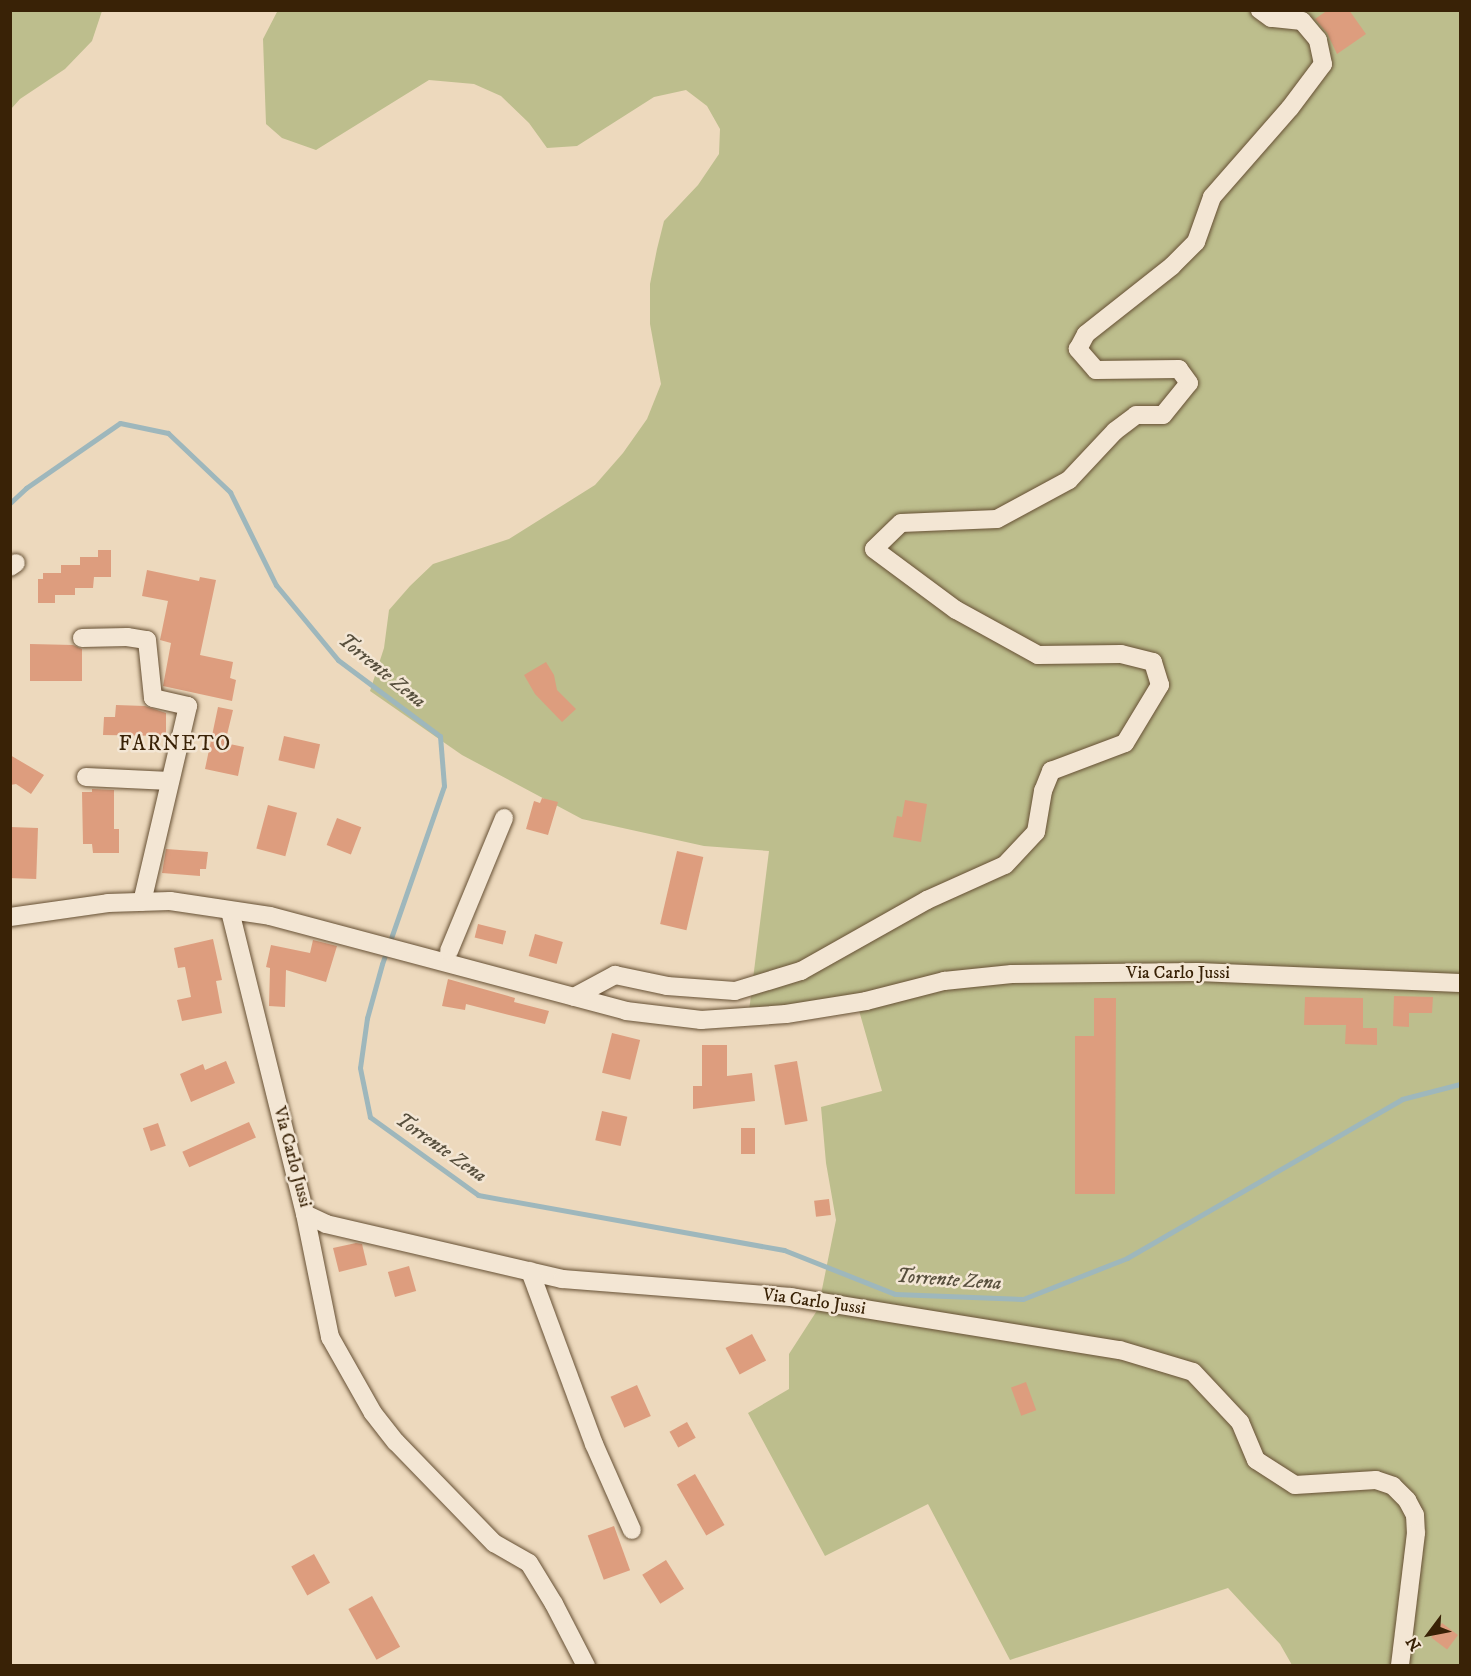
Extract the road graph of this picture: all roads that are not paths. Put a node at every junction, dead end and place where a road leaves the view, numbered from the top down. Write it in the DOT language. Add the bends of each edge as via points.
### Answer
graph roads {
  1 [pos="1260,10"];
  2 [pos="82,638"];
  3 [pos="86,777"];
  4 [pos="170,782"];
  5 [pos="504,818"];
  6 [pos="142,902"];
  7 [pos="230,911"];
  8 [pos="10,917"];
  9 [pos="449,951"];
  10 [pos="1461,983"];
  11 [pos="574,997"];
  12 [pos="305,1214"];
  13 [pos="530,1271"];
  14 [pos="632,1530"];
  15 [pos="586,1665"];
  16 [pos="1400,1665"];
  1 -- 11 [label="street" via="1271,18 1302,21 1318,40 1323,64 1212,197 1196,242 1172,266 1086,334 1078,349 1096,370 1179,369 1189,383 1163,415 1136,415 1115,431 1069,480 997,519 900,523 874,549 956,610 1038,655 1121,654 1153,662 1160,685 1125,743 1051,771 1036,832 1005,865 927,900 801,971 735,991 667,986 615,975"];
  2 -- 4 [label="street" via="147,640 153,698 188,706"];
  3 -- 4 [label="street"];
  4 -- 6 [label="street"];
  5 -- 9 [label="street"];
  6 -- 7 [label="street, Via Carlo Jussi" via="170,901"];
  6 -- 8 [label="street, Via Carlo Jussi"];
  7 -- 11 [label="street, Via Carlo Jussi" via="270,916"];
  7 -- 12 [label="street, Via Carlo Jussi"];
  10 -- 11 [label="street, Via Carlo Jussi" via="1198,972 1012,974 944,981 866,1001 786,1014 701,1020 626,1011"];
  12 -- 13 [label="street, Via Carlo Jussi" via="326,1224"];
  12 -- 15 [label="street" via="330,1337 373,1413 494,1543 529,1563"];
  13 -- 14 [label="street" via="594,1444"];
  13 -- 16 [label="street, Via Carlo Jussi" via="562,1279 791,1297 1120,1350 1193,1372 1240,1422 1256,1460 1295,1485 1376,1480 1393,1486 1407,1500 1416,1533"];
}
